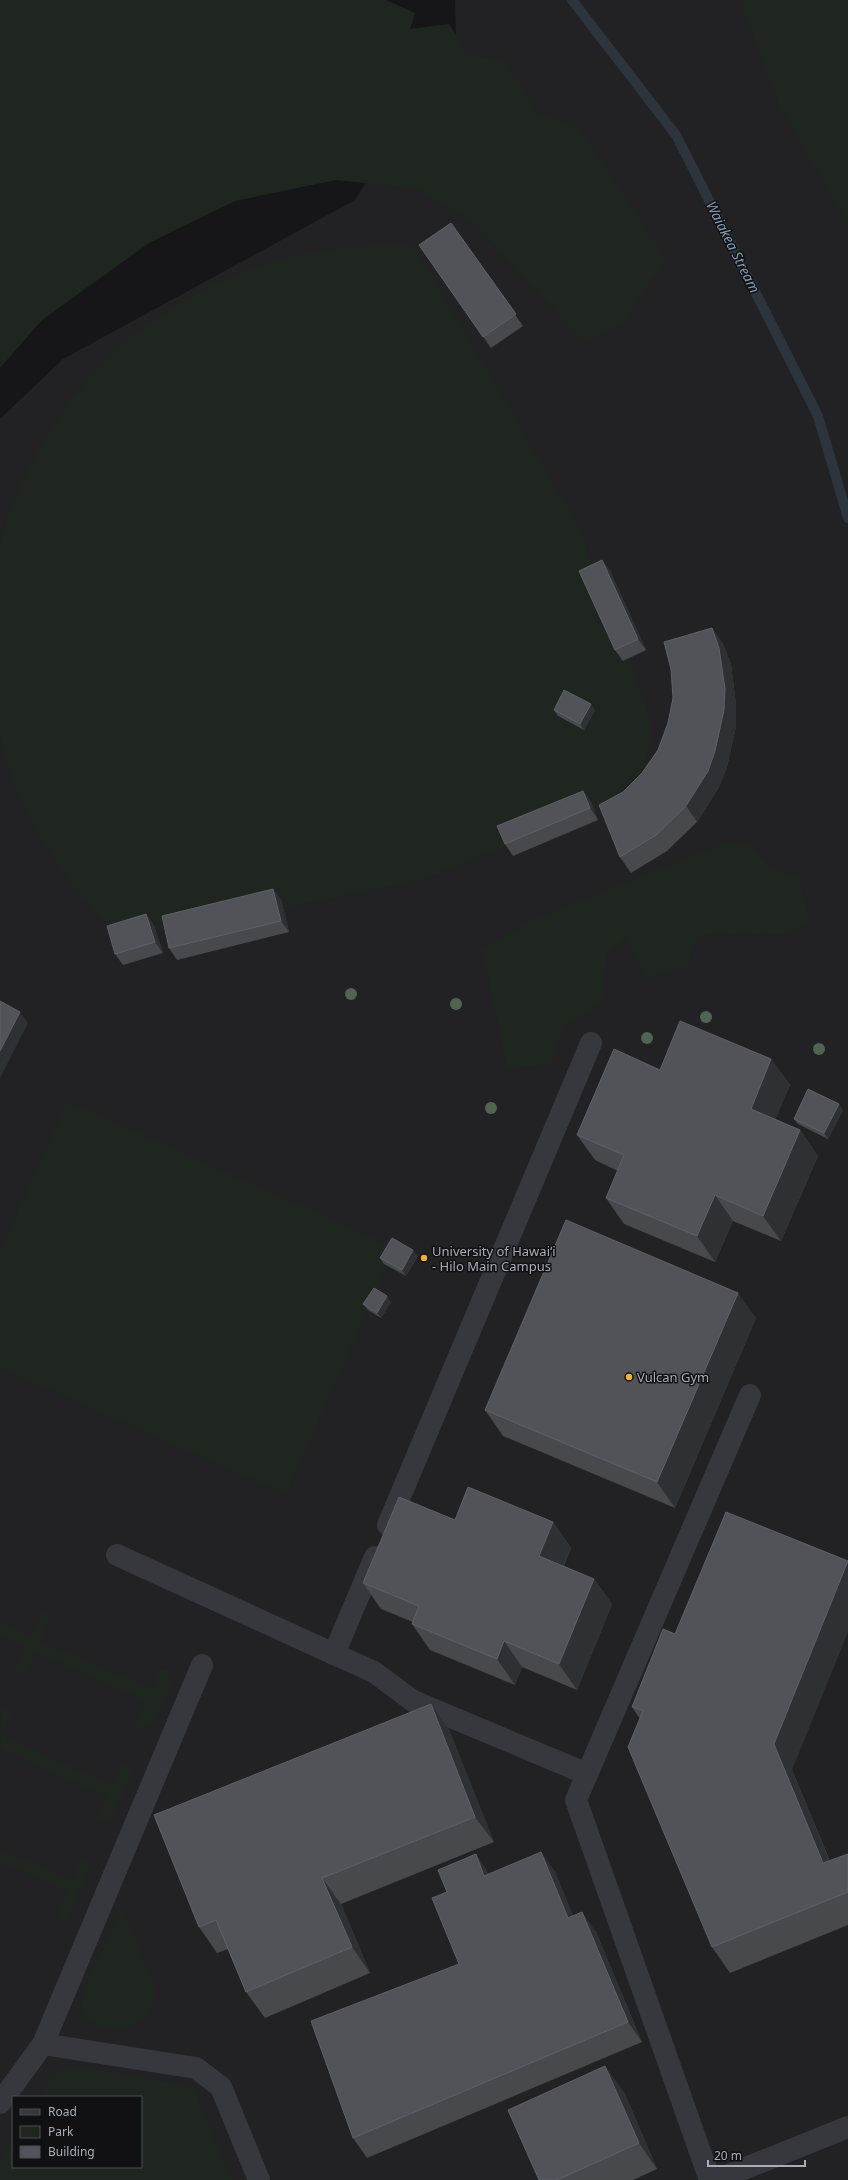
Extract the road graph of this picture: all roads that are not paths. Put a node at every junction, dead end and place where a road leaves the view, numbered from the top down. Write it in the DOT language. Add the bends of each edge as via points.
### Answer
graph roads {
  1 [pos="591,1043"];
  2 [pos="750,1396"];
  3 [pos="117,1555"];
  4 [pos="334,1654"];
  5 [pos="202,1665"];
  6 [pos="587,1774"];
  7 [pos="43,2044"];
  8 [pos="0,2103"];
  9 [pos="848,2127"];
  10 [pos="259,2180"];
  11 [pos="710,2180"];
  12 [pos="716,2180"];
  1 -- 4 [label="street"];
  2 -- 6 [label="street"];
  3 -- 4 [label="street"];
  4 -- 6 [label="street" via="374,1672 412,1701"];
  5 -- 7 [label="street"];
  6 -- 11 [label="street" via="576,1800"];
  7 -- 8 [label="street"];
  7 -- 10 [label="street" via="196,2068 221,2087"];
  9 -- 12 [label="street"];
}
